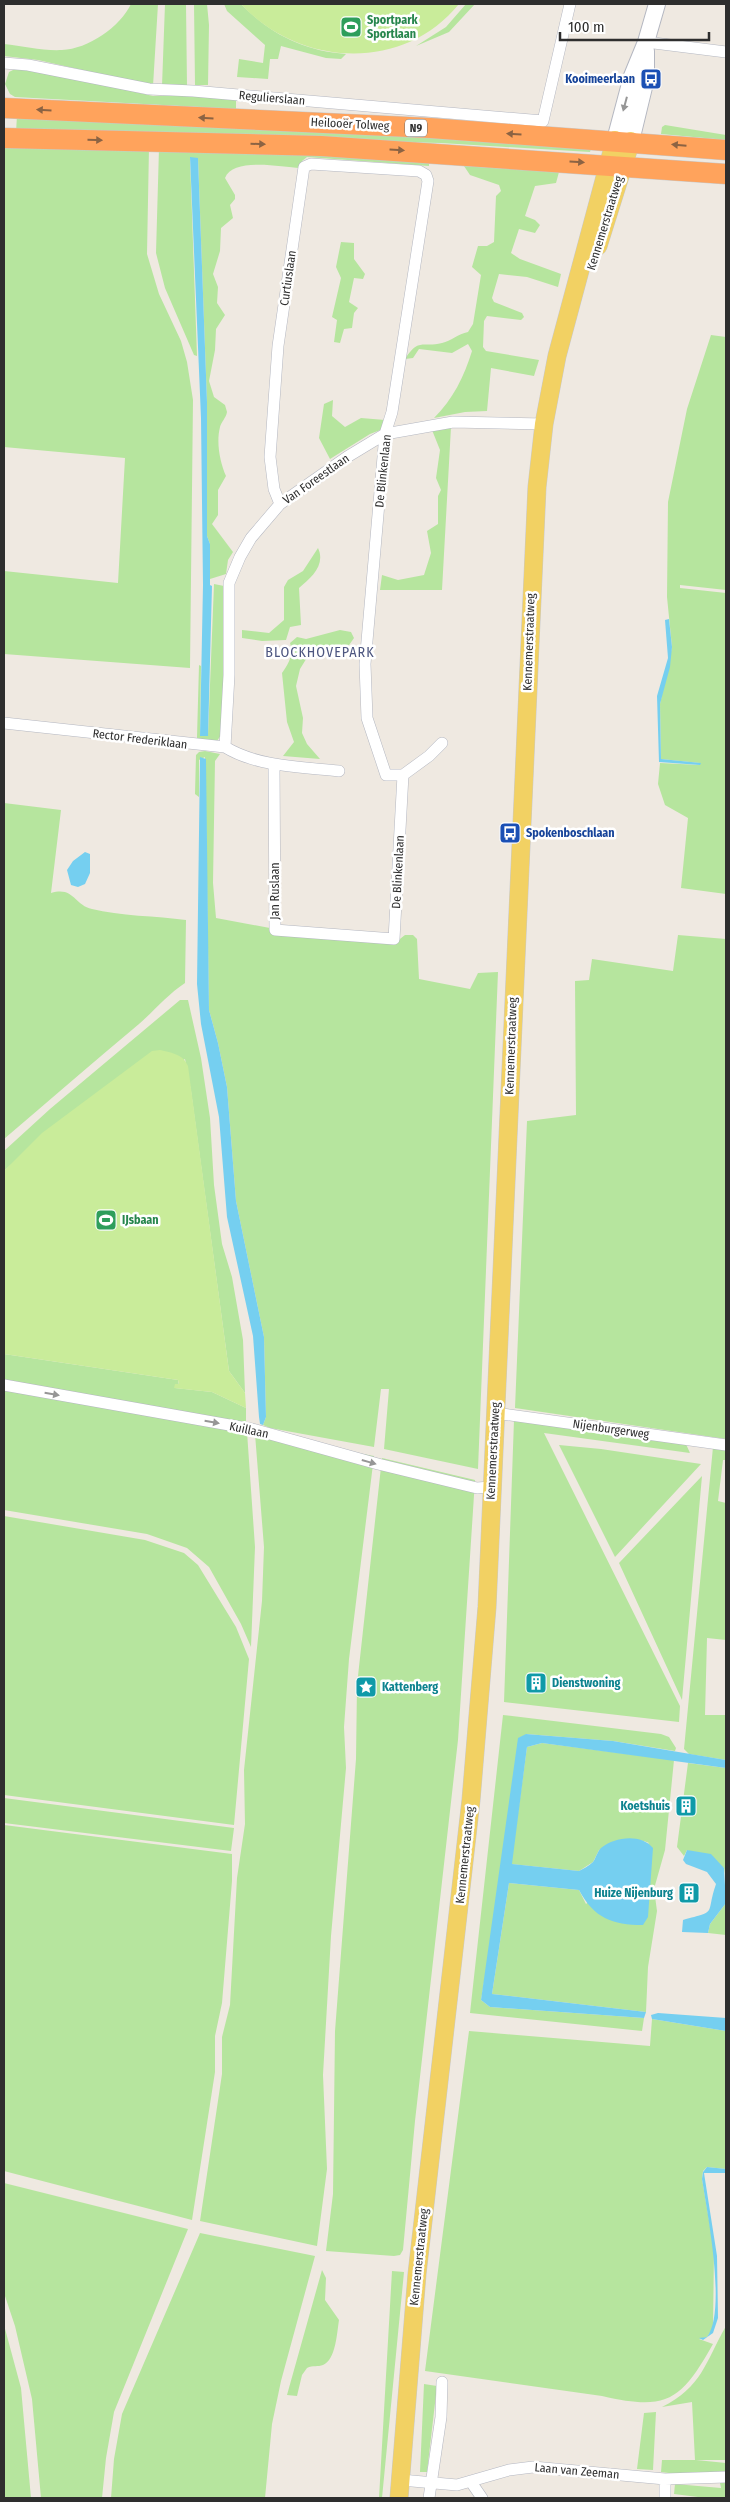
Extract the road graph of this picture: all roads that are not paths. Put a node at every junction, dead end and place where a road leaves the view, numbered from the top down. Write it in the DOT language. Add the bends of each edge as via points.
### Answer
graph roads {
  1 [pos="570,4"];
  2 [pos="657,4"];
  3 [pos="646,42"];
  4 [pos="726,52"];
  5 [pos="4,63"];
  6 [pos="4,108"];
  7 [pos="4,138"];
  8 [pos="623,141"];
  9 [pos="726,150"];
  10 [pos="616,165"];
  11 [pos="419,171"];
  12 [pos="726,174"];
  13 [pos="544,424"];
  14 [pos="385,434"];
  15 [pos="280,504"];
  16 [pos="4,723"];
  17 [pos="442,743"];
  18 [pos="225,747"];
  19 [pos="274,764"];
  20 [pos="339,771"];
  21 [pos="403,775"];
  22 [pos="394,939"];
  23 [pos="4,1385"];
  24 [pos="495,1413"];
  25 [pos="726,1445"];
  26 [pos="484,1488"];
  27 [pos="442,2382"];
  28 [pos="726,2477"];
  29 [pos="665,2478"];
  30 [pos="401,2480"];
  31 [pos="432,2482"];
  32 [pos="471,2482"];
  33 [pos="399,2498"];
  34 [pos="428,2498"];
  35 [pos="482,2498"];
  36 [pos="665,2498"];
  1 -- 5 [label="street, Regulierslaan" via="543,121 149,89"];
  2 -- 3 [label="main road, Kennemerstraatweg"];
  3 -- 4 [label="street"];
  3 -- 8 [label="main road, Kennemerstraatweg" via="646,78"];
  8 -- 6 [label="highway, Heilooër Tolweg / N9, one-way" via="374,125"];
  7 -- 10 [label="highway, Heilooër Tolweg / N9, one-way" via="330,146"];
  9 -- 8 [label="highway, Heilooër Tolweg / N9, one-way"];
  8 -- 10 [label="main road, Kennemerstraatweg"];
  10 -- 12 [label="highway, Heilooër Tolweg / N9"];
  10 -- 13 [label="main road, Kennemerstraatweg" via="556,356"];
  11 -- 14 [label="street, De Blinkenlaan" via="426,175 428,181 392,412"];
  11 -- 15 [label="street, Curtiuslaan" via="312,164 304,167 278,346 271,448 274,489"];
  13 -- 14 [label="street, Van Foreestlaan" via="453,422"];
  13 -- 24 [label="main road, Kennemerstraatweg" via="532,564"];
  14 -- 15 [label="street, Van Foreestlaan"];
  14 -- 21 [label="street, De Blinkenlaan" via="365,664 367,718 386,775"];
  15 -- 18 [label="street, Van Foreestlaan" via="251,538 229,583"];
  16 -- 18 [label="street, Rector Frederiklaan"];
  17 -- 21 [label="street"];
  18 -- 19 [label="street, Rector Frederiklaan" via="236,754"];
  19 -- 20 [label="street"];
  19 -- 22 [label="street, Jan Ruslaan" via="275,930"];
  21 -- 22 [label="street, De Blinkenlaan"];
  23 -- 26 [label="street, Kuillaan, one-way" via="252,1429 378,1464"];
  24 -- 25 [label="street, Nijenburgerweg"];
  24 -- 26 [label="main road, Kennemerstraatweg"];
  26 -- 30 [label="main road, Kennemerstraatweg" via="487,1607 471,1800 417,2274"];
  27 -- 31 [label="street"];
  28 -- 29 [label="street, Laan van Zeeman"];
  29 -- 32 [label="street, Laan van Zeeman" via="532,2467 509,2470"];
  29 -- 36 [label="street"];
  30 -- 31 [label="street, Laan van Zeeman"];
  30 -- 33 [label="main road, Kennemerstraatweg"];
  31 -- 32 [label="street, Laan van Zeeman" via="457,2485"];
  31 -- 34 [label="street"];
  32 -- 35 [label="street"];
}
